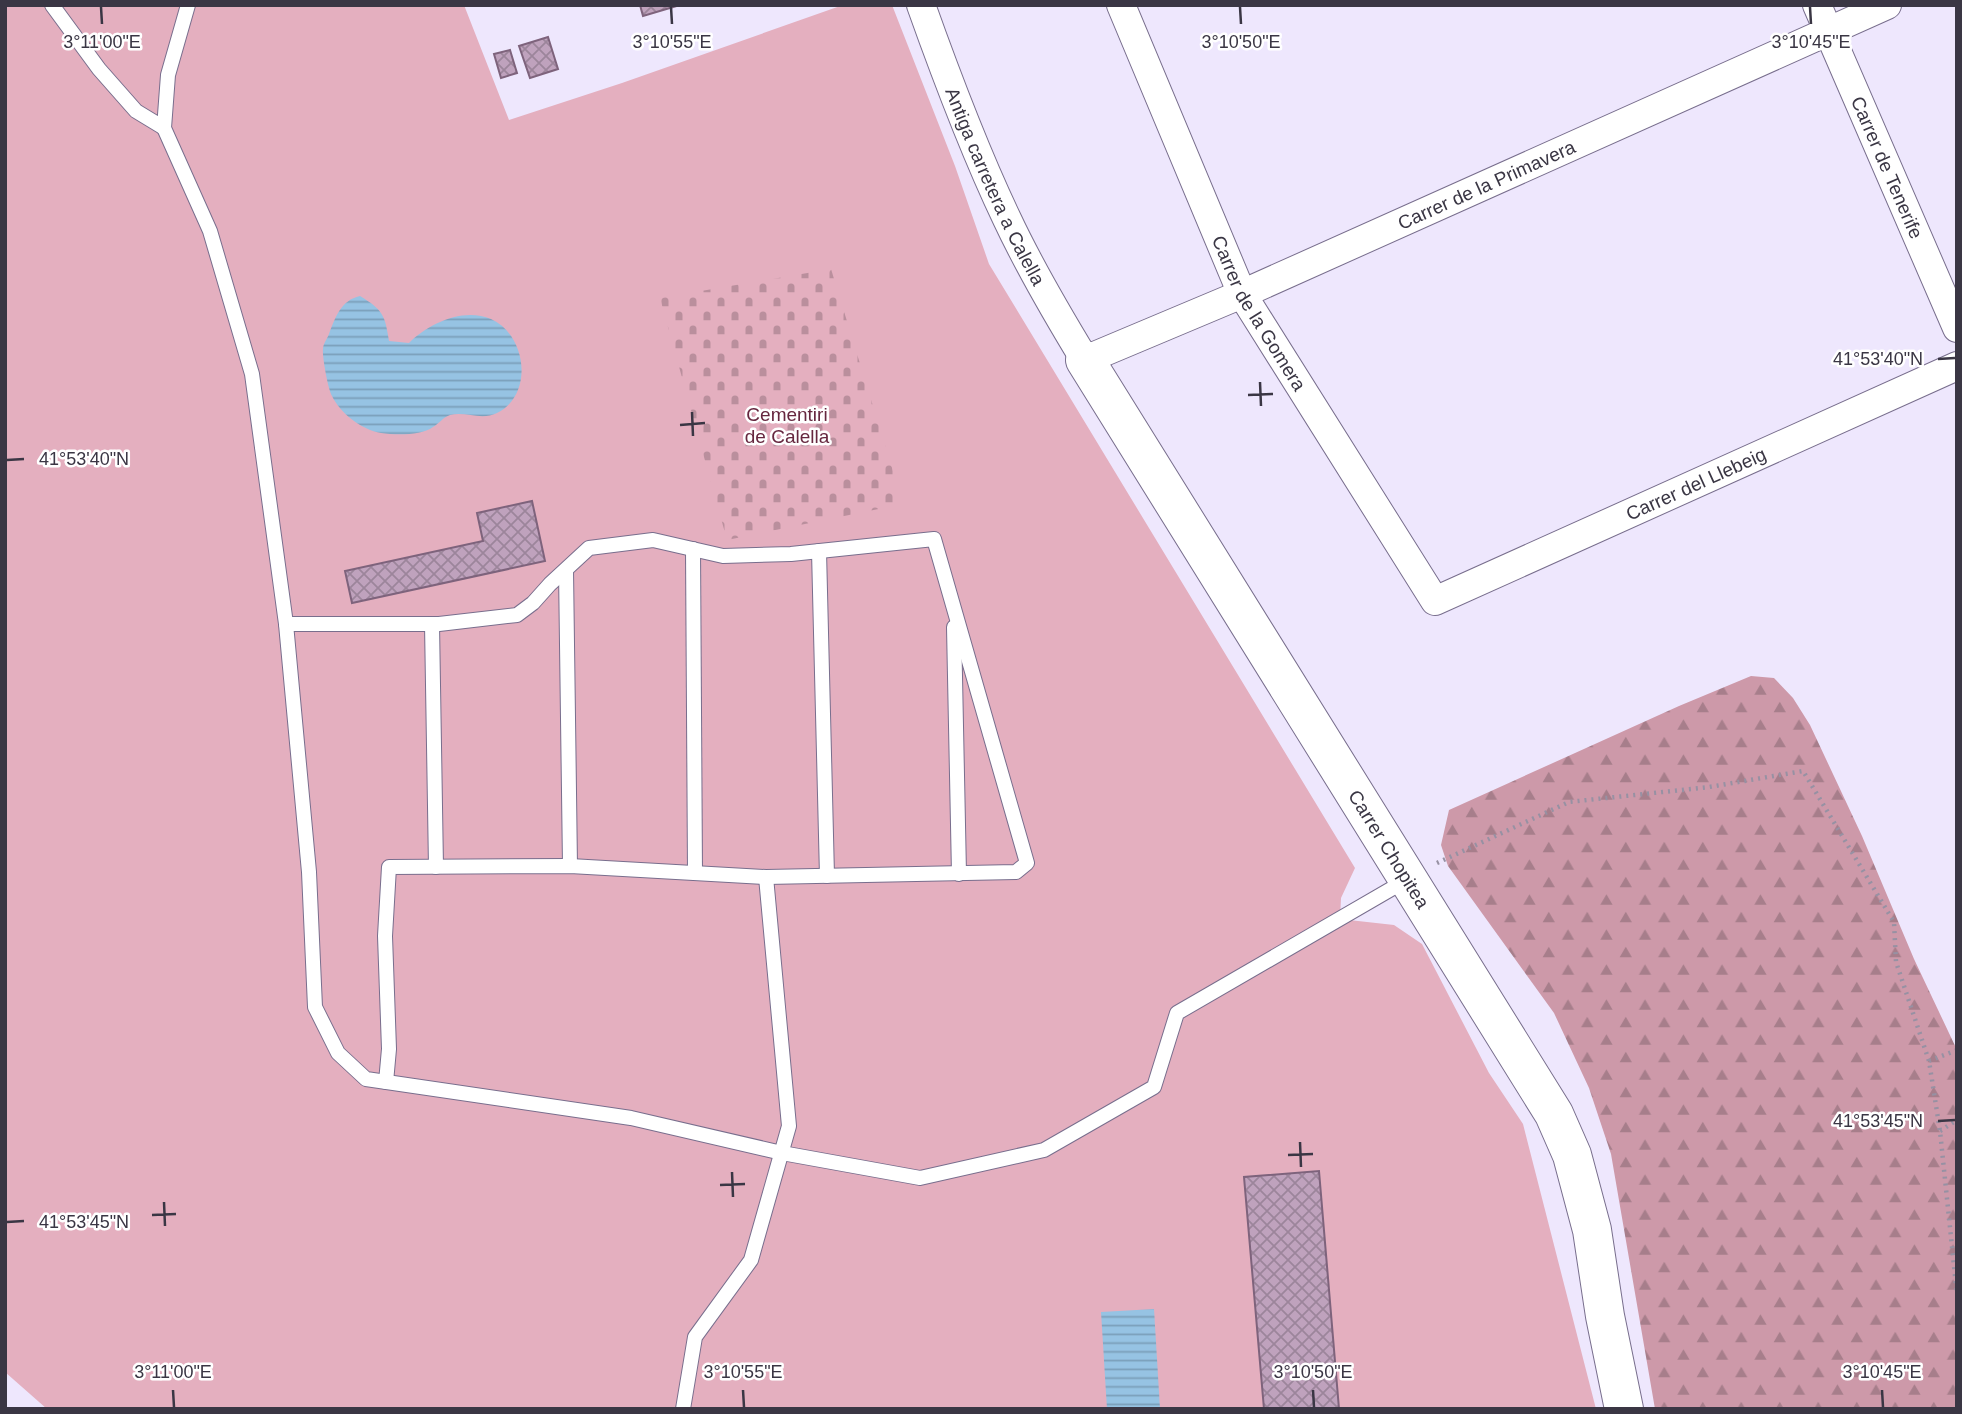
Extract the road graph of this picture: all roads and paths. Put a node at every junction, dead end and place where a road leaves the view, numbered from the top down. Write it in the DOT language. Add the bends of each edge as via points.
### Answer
graph roads {
  1 [pos="52,5"];
  2 [pos="188,5"];
  3 [pos="921,5"];
  4 [pos="1121,5"];
  5 [pos="1817,5"];
  6 [pos="1887,5"];
  7 [pos="1829,31"];
  8 [pos="164,128"];
  9 [pos="1242,294"];
  10 [pos="1957,328"];
  11 [pos="1085,360"];
  12 [pos="1957,366"];
  13 [pos="693,549"];
  14 [pos="819,551"];
  15 [pos="566,570"];
  16 [pos="1435,601"];
  17 [pos="954,608"];
  18 [pos="286,624"];
  19 [pos="432,624"];
  20 [pos="570,866"];
  21 [pos="436,867"];
  22 [pos="1421,871"];
  23 [pos="695,873"];
  24 [pos="959,874"];
  25 [pos="827,876"];
  26 [pos="766,877"];
  27 [pos="1957,1050"];
  28 [pos="1929,1061"];
  29 [pos="386,1082"];
  30 [pos="1957,1120"];
  31 [pos="1940,1131"];
  32 [pos="782,1153"];
  33 [pos="1957,1295"];
  34 [pos="683,1409"];
  35 [pos="1624,1409"];
  1 -- 8 [label="lane" via="136,111"];
  2 -- 8 [label="lane" via="168,75"];
  3 -- 11 [label="street, Antiga carretera a Calella" via="971,139 1008,221"];
  4 -- 9 [label="street, Carrer de la Gomera"];
  5 -- 7 [label="street, Carrer de Tenerife"];
  6 -- 7 [label="street, Carrer de la Primavera"];
  7 -- 9 [label="street, Carrer de la Primavera"];
  7 -- 10 [label="street, Carrer de Tenerife"];
  8 -- 18 [label="lane" via="210,231 252,374"];
  9 -- 11 [label="street, Carrer de la Primavera"];
  9 -- 16 [label="street, Carrer de la Gomera"];
  11 -- 22 [label="street, Carrer Chopitea"];
  12 -- 16 [label="street, Carrer del Llebeig"];
  13 -- 14 [label="lane" via="723,556"];
  13 -- 15 [label="lane" via="653,540 589,548"];
  13 -- 23 [label="lane"];
  14 -- 17 [label="lane" via="934,539"];
  14 -- 25 [label="lane"];
  15 -- 19 [label="lane" via="517,615"];
  15 -- 20 [label="lane"];
  17 -- 24 [label="lane"];
  17 -- 24 [label="lane" via="1027,863 1016,872"];
  18 -- 19 [label="lane"];
  18 -- 29 [label="lane" via="309,872 316,1007 338,1053 366,1079"];
  19 -- 21 [label="lane"];
  20 -- 21 [label="lane"];
  20 -- 23 [label="lane"];
  21 -- 29 [label="lane" via="389,867"];
  22 -- 28 [label="path" via="1569,802 1804,771 1894,922 1896,962"];
  22 -- 32 [label="lane" via="1177,1013 1154,1087 1044,1150 920,1178"];
  22 -- 35 [label="street, Carrer Chopitea" via="1572,1155 1592,1230"];
  23 -- 26 [label="lane"];
  24 -- 25 [label="lane"];
  25 -- 26 [label="lane"];
  26 -- 32 [label="lane" via="789,1126"];
  27 -- 28 [label="path"];
  28 -- 31 [label="path"];
  29 -- 32 [label="lane" via="631,1118"];
  30 -- 31 [label="path"];
  31 -- 33 [label="path"];
  32 -- 34 [label="lane" via="751,1260 695,1337"];
}
